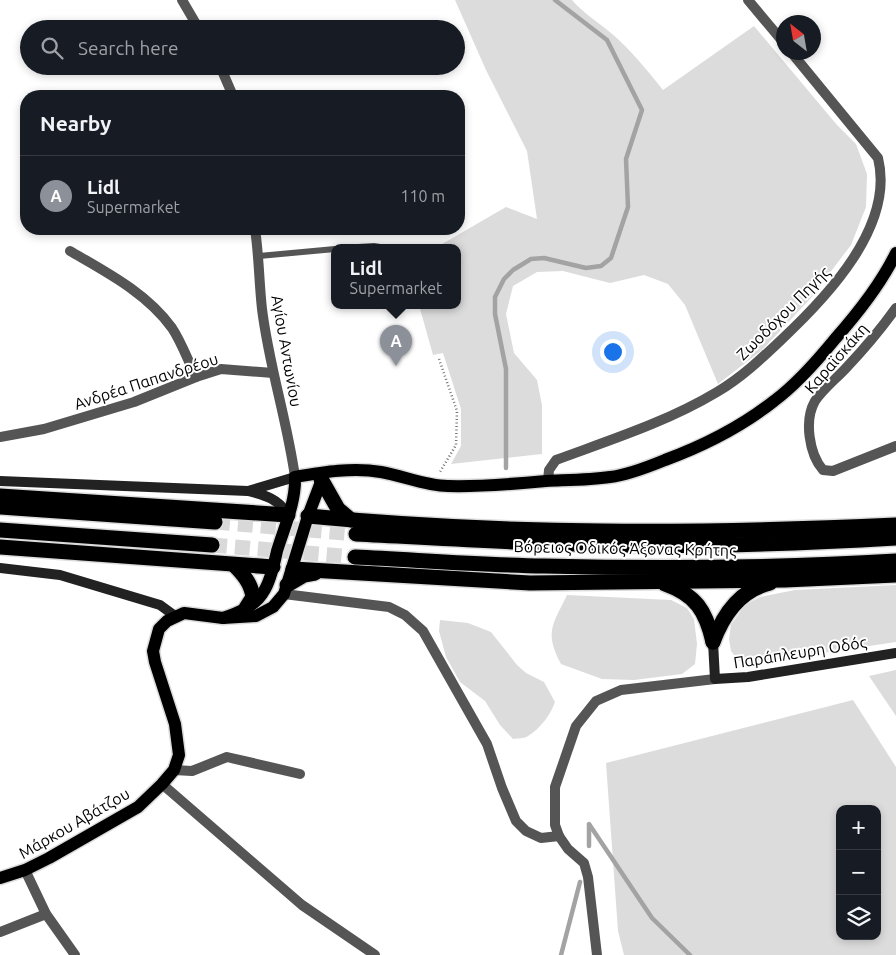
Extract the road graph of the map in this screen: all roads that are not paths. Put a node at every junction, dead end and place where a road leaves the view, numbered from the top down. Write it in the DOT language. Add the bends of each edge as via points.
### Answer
graph roads {
  1 [pos="182,0"];
  2 [pos="748,0"];
  3 [pos="193,20"];
  4 [pos="776,33"];
  5 [pos="798,60"];
  6 [pos="224,75"];
  7 [pos="230,90"];
  8 [pos="257,235"];
  9 [pos="331,249"];
  10 [pos="70,251"];
  11 [pos="896,253"];
  12 [pos="259,256"];
  13 [pos="896,308"];
  14 [pos="273,373"];
  15 [pos="196,377"];
  16 [pos="0,438"];
  17 [pos="896,446"];
  18 [pos="323,475"];
  19 [pos="295,477"];
  20 [pos="0,481"];
  21 [pos="548,481"];
  22 [pos="248,491"];
  23 [pos="0,496"];
  24 [pos="0,507"];
  25 [pos="288,515"];
  26 [pos="308,516"];
  27 [pos="215,522"];
  28 [pos="896,525"];
  29 [pos="353,527"];
  30 [pos="0,530"];
  31 [pos="896,538"];
  32 [pos="212,545"];
  33 [pos="0,547"];
  34 [pos="355,557"];
  35 [pos="896,561"];
  36 [pos="234,565"];
  37 [pos="273,567"];
  38 [pos="0,568"];
  39 [pos="292,569"];
  40 [pos="342,572"];
  41 [pos="896,576"];
  42 [pos="785,580"];
  43 [pos="646,582"];
  44 [pos="286,590"];
  45 [pos="246,608"];
  46 [pos="175,616"];
  47 [pos="223,618"];
  48 [pos="713,642"];
  49 [pos="896,653"];
  50 [pos="715,679"];
  51 [pos="174,770"];
  52 [pos="300,774"];
  53 [pos="162,784"];
  54 [pos="559,836"];
  55 [pos="25,870"];
  56 [pos="0,878"];
  57 [pos="46,914"];
  58 [pos="0,932"];
  59 [pos="75,955"];
  60 [pos="375,955"];
  61 [pos="597,955"];
  1 -- 3 [label="street"];
  2 -- 4 [label="street"];
  5 -- 21 [label="street, Ζωοδόχου Πηγής" via="878,158 881,178 878,204 857,252 827,294 735,381 673,415 556,460 549,470"];
  6 -- 7 [label="street"];
  8 -- 12 [label="street, Αγίου Αντωνίου"];
  9 -- 12 [label="lane"];
  10 -- 15 [label="street" via="152,305 172,329"];
  11 -- 21 [label="main road" via="868,297 816,361 775,401 733,429 690,451 612,477"];
  12 -- 14 [label="street, Αγίου Αντωνίου" via="262,309"];
  13 -- 17 [label="street, Καραϊσκάκη" via="874,339 815,402 808,425 814,456 823,470 833,470"];
  14 -- 15 [label="street, Ανδρέα Παπανδρέου" via="221,370"];
  14 -- 19 [label="street, Αγίου Αντωνίου"];
  15 -- 16 [label="street, Ανδρέα Παπανδρέου" via="134,402 44,429"];
  18 -- 19 [label="main road"];
  18 -- 21 [label="main road" via="345,470 379,471 446,486"];
  18 -- 26 [label="main road"];
  18 -- 29 [label="highway" via="338,509"];
  19 -- 22 [label="street"];
  19 -- 25 [label="main road" via="296,487"];
  20 -- 22 [label="street"];
  22 -- 25 [label="street" via="272,498 284,507"];
  23 -- 25 [label="highway"];
  24 -- 27 [label="highway"];
  25 -- 26 [label="main road"];
  25 -- 37 [label="main road"];
  26 -- 29 [label="highway"];
  26 -- 39 [label="main road"];
  28 -- 29 [label="highway" via="648,532"];
  29 -- 31 [label="highway, Βόρειος Οδικός Άξονας Κρήτης" via="545,544 782,543"];
  30 -- 32 [label="highway"];
  33 -- 36 [label="highway"];
  34 -- 35 [label="highway, Βόρειος Οδικός Άξονας Κρήτης" via="618,568"];
  36 -- 37 [label="highway"];
  36 -- 45 [label="highway" via="252,588 253,596"];
  37 -- 39 [label="main road"];
  37 -- 45 [label="main road" via="264,592"];
  38 -- 46 [label="street" via="60,575 160,605"];
  39 -- 40 [label="highway"];
  39 -- 44 [label="main road"];
  40 -- 43 [label="highway" via="530,583"];
  40 -- 44 [label="highway" via="304,575"];
  41 -- 42 [label="highway"];
  42 -- 43 [label="highway"];
  42 -- 48 [label="highway" via="765,584 747,593 720,623"];
  43 -- 48 [label="highway" via="666,584 684,592 699,606 709,623"];
  44 -- 47 [label="main road" via="273,607 256,616"];
  44 -- 54 [label="street" via="389,606 405,615 422,631 487,744 516,821 526,831 541,838"];
  45 -- 47 [label="main road"];
  46 -- 47 [label="main road" via="184,613"];
  46 -- 51 [label="main road, Μάρκου Αβάτζου" via="159,629 153,651 175,724 180,755"];
  48 -- 50 [label="street, Παράπλευρη Οδός"];
  49 -- 50 [label="street, Παράπλευρη Οδός" via="748,677"];
  50 -- 54 [label="street" via="621,690 596,702 576,726 555,787 555,825"];
  51 -- 52 [label="street" via="192,772 227,758"];
  51 -- 53 [label="main road, Μάρκου Αβάτζου"];
  53 -- 55 [label="main road, Μάρκου Αβάτζου" via="138,807"];
  53 -- 60 [label="street" via="302,905"];
  54 -- 61 [label="street" via="584,863"];
  55 -- 56 [label="main road, Μάρκου Αβάτζου"];
  55 -- 57 [label="street"];
  57 -- 58 [label="street"];
  57 -- 59 [label="street"];
}
